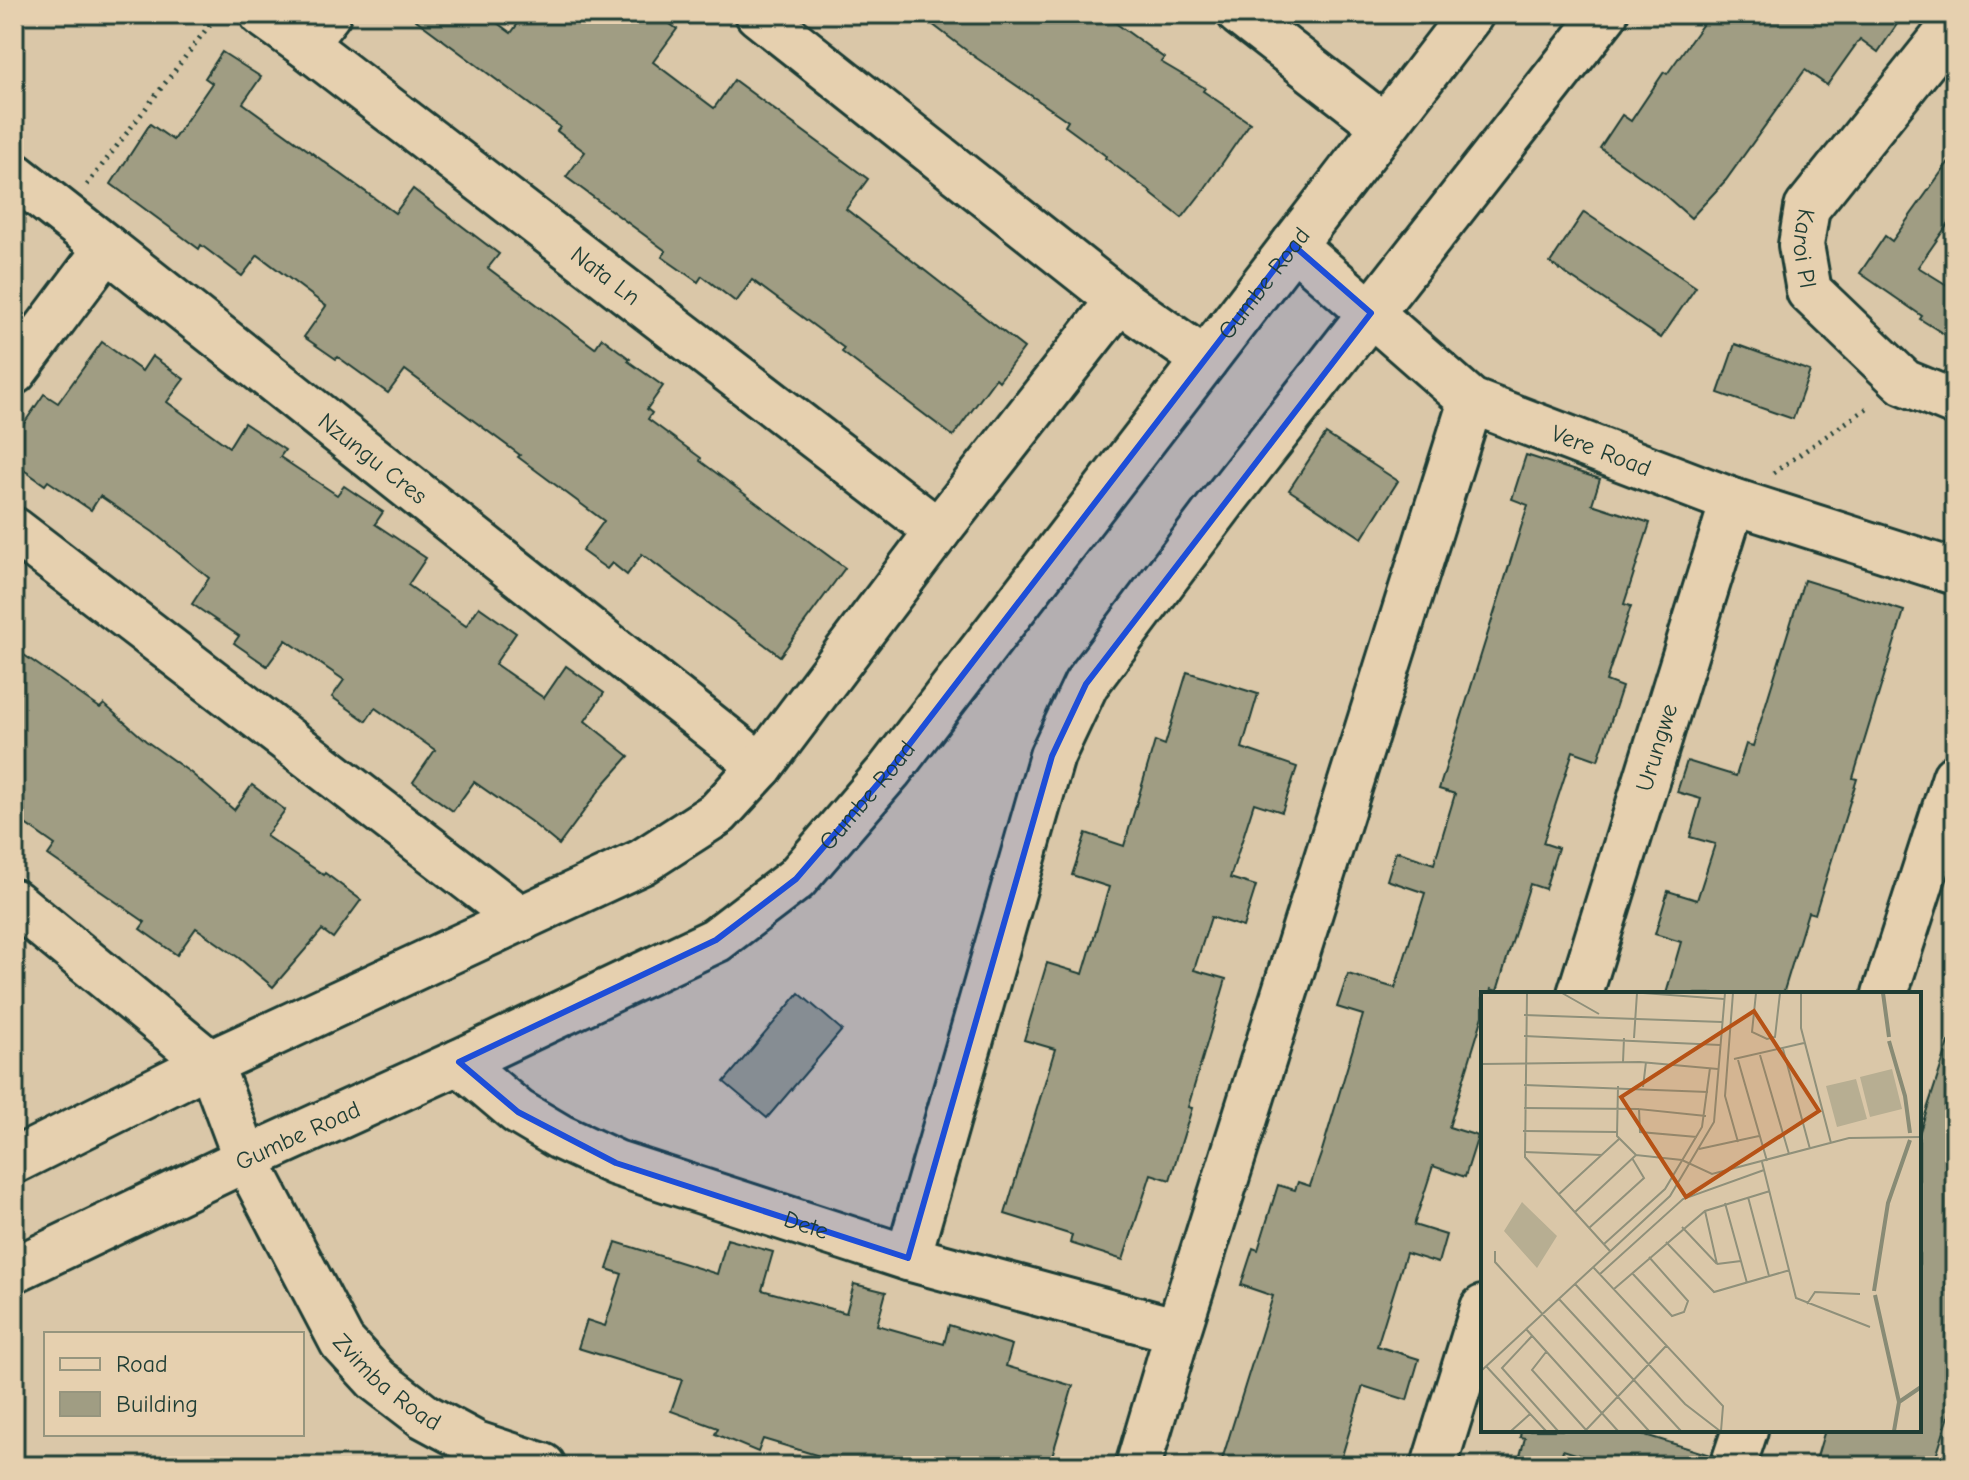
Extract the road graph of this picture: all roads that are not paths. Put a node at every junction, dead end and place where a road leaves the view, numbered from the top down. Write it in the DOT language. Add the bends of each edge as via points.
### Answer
graph roads {
  1 [pos="262,14"];
  2 [pos="758,14"];
  3 [pos="1240,14"];
  4 [pos="1471,14"];
  5 [pos="1605,14"];
  6 [pos="1955,23"];
  7 [pos="316,29"];
  8 [pos="1384,126"];
  9 [pos="14,175"];
  10 [pos="1293,245"];
  11 [pos="107,248"];
  12 [pos="1119,300"];
  13 [pos="1371,313"];
  14 [pos="1205,360"];
  15 [pos="14,372"];
  16 [pos="1471,401"];
  17 [pos="1955,403"];
  18 [pos="1733,501"];
  19 [pos="14,530"];
  20 [pos="938,531"];
  21 [pos="1955,572"];
  22 [pos="761,766"];
  23 [pos="1955,777"];
  24 [pos="14,902"];
  25 [pos="521,919"];
  26 [pos="1581,992"];
  27 [pos="1886,992"];
  28 [pos="459,1062"];
  29 [pos="210,1063"];
  30 [pos="246,1159"];
  31 [pos="14,1161"];
  32 [pos="908,1258"];
  33 [pos="14,1270"];
  34 [pos="1481,1314"];
  35 [pos="1178,1331"];
  36 [pos="1744,1432"];
  37 [pos="543,1466"];
  38 [pos="1138,1466"];
  39 [pos="1434,1466"];
  40 [pos="1733,1466"];
  1 -- 7 [label="street, Nata Ln"];
  2 -- 12 [label="street"];
  3 -- 8 [label="street"];
  4 -- 8 [label="street, Gumbe Road"];
  5 -- 13 [label="street"];
  6 -- 17 [label="street, Karoi Pl" via="1807,208 1801,245 1809,291 1904,382"];
  7 -- 20 [label="street, Nata Ln"];
  8 -- 10 [label="street, Gumbe Road"];
  9 -- 11 [label="street, Nzungu Cres"];
  10 -- 13 [label="street, Vere Road"];
  10 -- 14 [label="street, Gumbe Road"];
  11 -- 15 [label="street"];
  11 -- 22 [label="street, Nzungu Cres"];
  12 -- 14 [label="street"];
  12 -- 20 [label="street"];
  13 -- 16 [label="street, Vere Road"];
  13 -- 32 [label="street" via="1086,684 1052,756"];
  14 -- 28 [label="street, Gumbe Road" via="889,771 796,879 716,940"];
  16 -- 18 [label="street, Vere Road"];
  16 -- 35 [label="street"];
  18 -- 21 [label="street, Vere Road"];
  18 -- 26 [label="street, Urungwe"];
  19 -- 25 [label="street"];
  20 -- 22 [label="street"];
  22 -- 25 [label="street" via="718,813 642,862"];
  23 -- 27 [label="street"];
  24 -- 29 [label="street"];
  25 -- 29 [label="street"];
  28 -- 30 [label="street, Gumbe Road"];
  28 -- 32 [label="street, Dete" via="518,1112 616,1163"];
  29 -- 30 [label="street, Zvimba Road"];
  29 -- 31 [label="street"];
  30 -- 33 [label="street, Gumbe Road"];
  30 -- 37 [label="street, Zvimba Road" via="342,1342 377,1380 424,1416 476,1444"];
  32 -- 35 [label="street, Dete"];
  34 -- 39 [label="street"];
  35 -- 38 [label="street"];
  36 -- 40 [label="street"];
}
